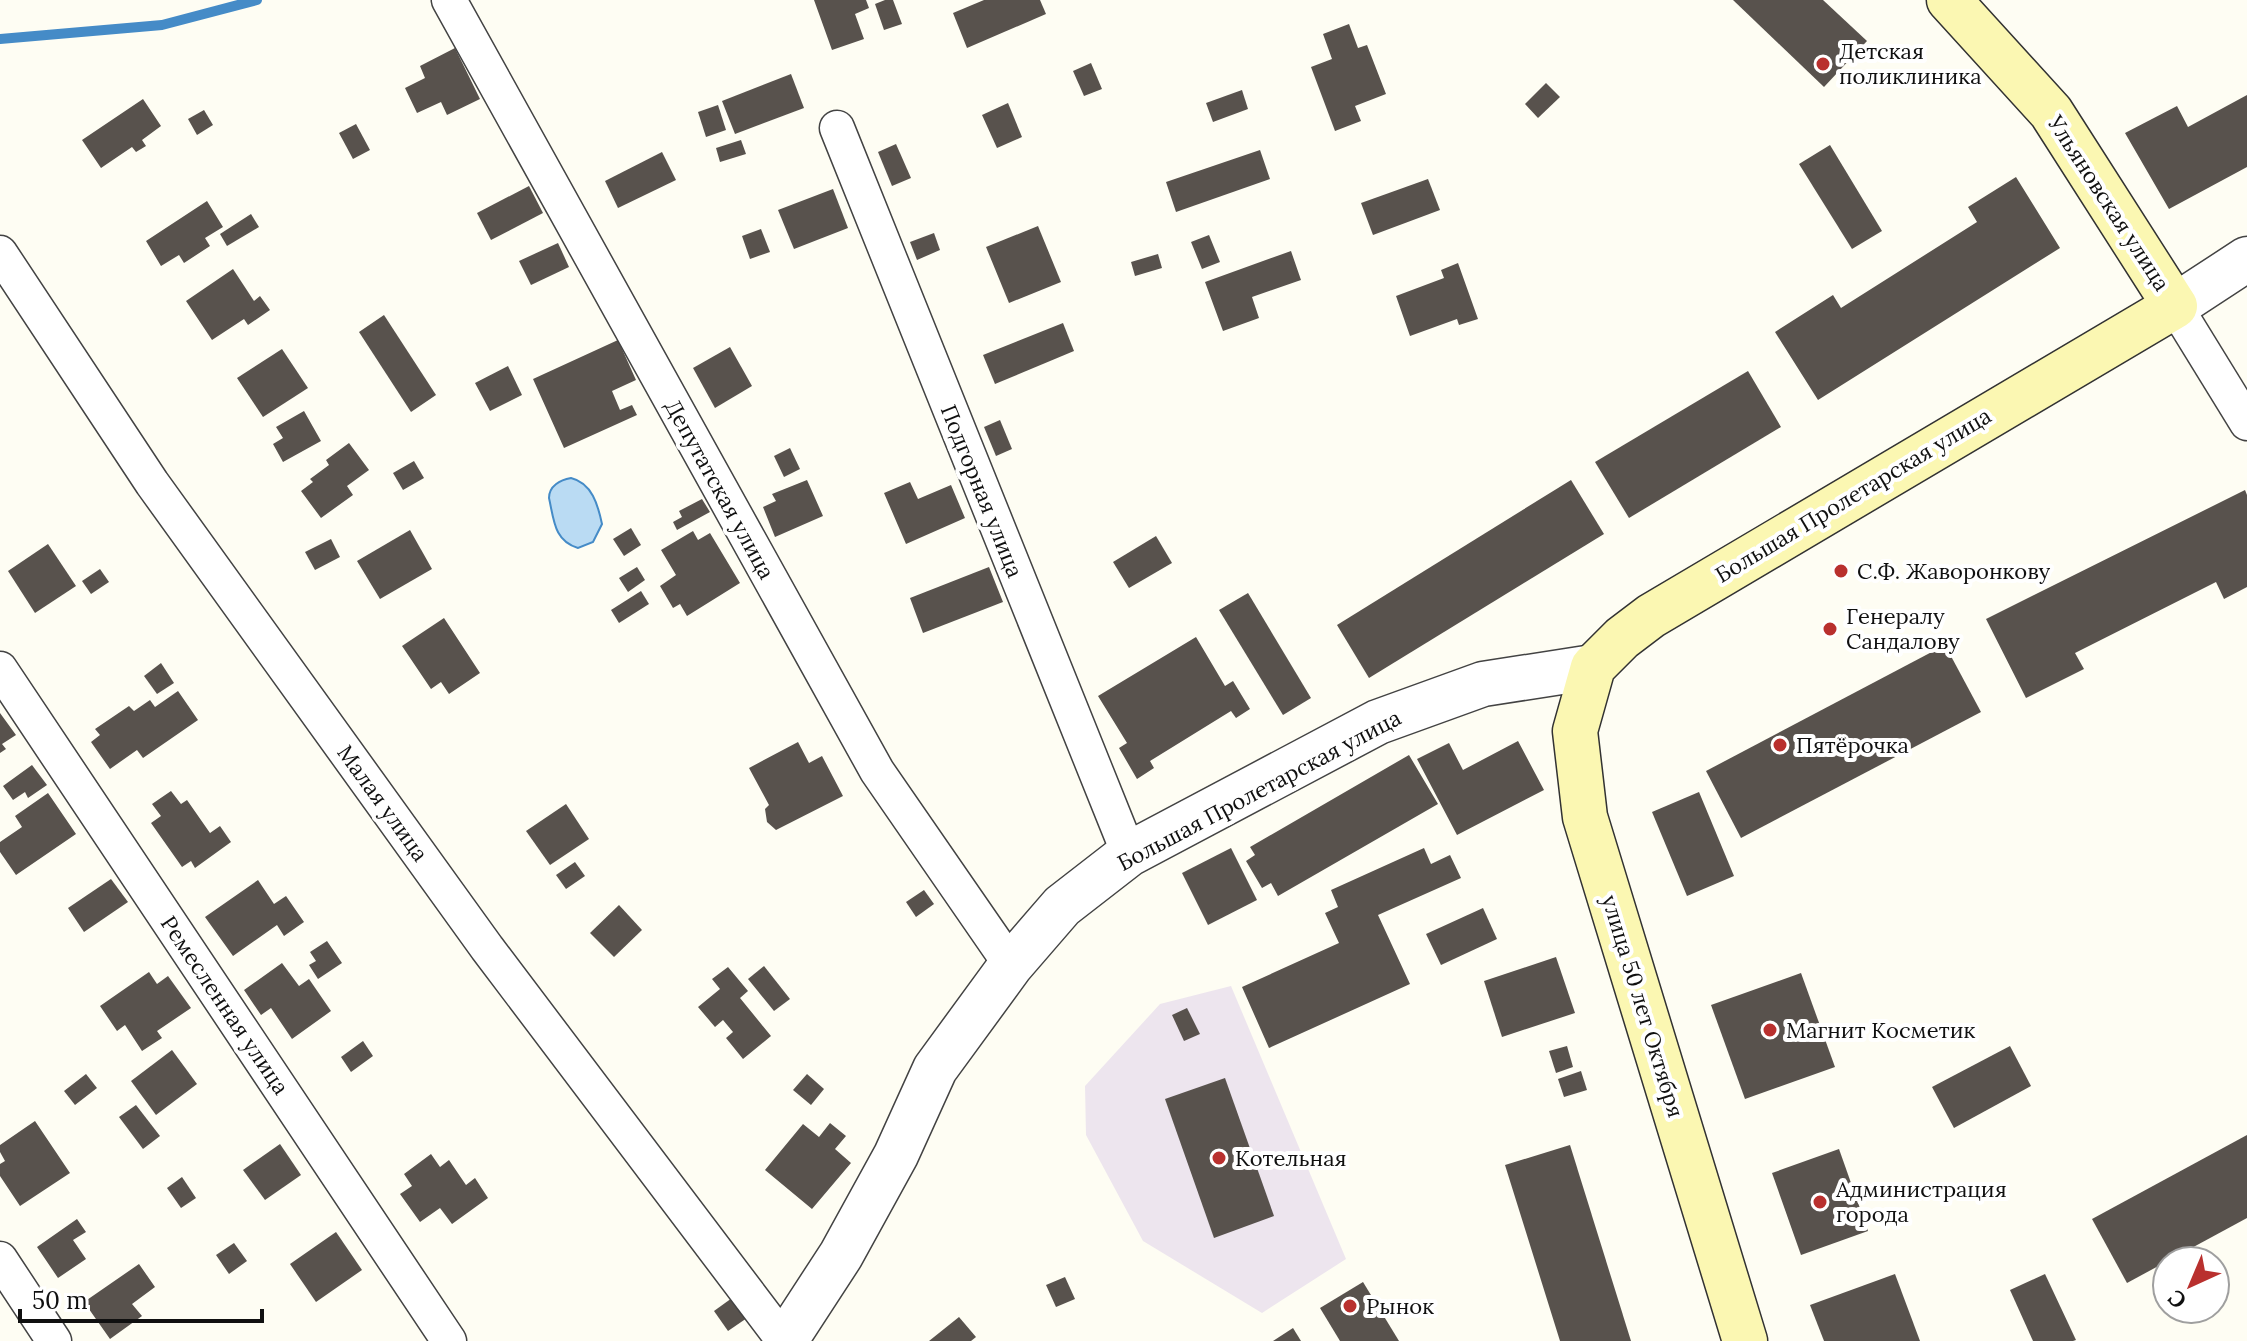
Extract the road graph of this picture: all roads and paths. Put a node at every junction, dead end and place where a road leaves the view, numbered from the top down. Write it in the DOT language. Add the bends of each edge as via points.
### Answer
graph roads {
  1 [pos="449,0"];
  2 [pos="1949,0"];
  3 [pos="837,128"];
  4 [pos="0,253"];
  5 [pos="2247,259"];
  6 [pos="2175,306"];
  7 [pos="2247,423"];
  8 [pos="1593,667"];
  9 [pos="0,669"];
  10 [pos="1129,854"];
  11 [pos="1011,965"];
  12 [pos="0,1259"];
  13 [pos="54,1341"];
  14 [pos="449,1341"];
  15 [pos="785,1341"];
  16 [pos="1745,1341"];
  1 -- 11 [label="street, Депутатская улица" via="877,771"];
  2 -- 6 [label="main road, Ульяновская улица" via="2051,112"];
  3 -- 10 [label="street, Подгорная улица"];
  4 -- 15 [label="street, Малая улица" via="152,483 478,935"];
  5 -- 6 [label="street, Большая Пролетарская улица"];
  6 -- 7 [label="street, Ульяновская улица"];
  6 -- 8 [label="main road, Большая Пролетарская улица" via="1651,616"];
  8 -- 10 [label="street, Большая Пролетарская улица" via="1483,684 1378,722"];
  8 -- 16 [label="main road, улица 50 лет Октября" via="1575,731 1585,817"];
  9 -- 14 [label="street, Ремесленная улица"];
  10 -- 11 [label="street, Большая Пролетарская улица" via="1062,906"];
  11 -- 15 [label="street, Большая Пролетарская улица" via="935,1069 841,1255"];
  12 -- 13 [label="street"];
}
